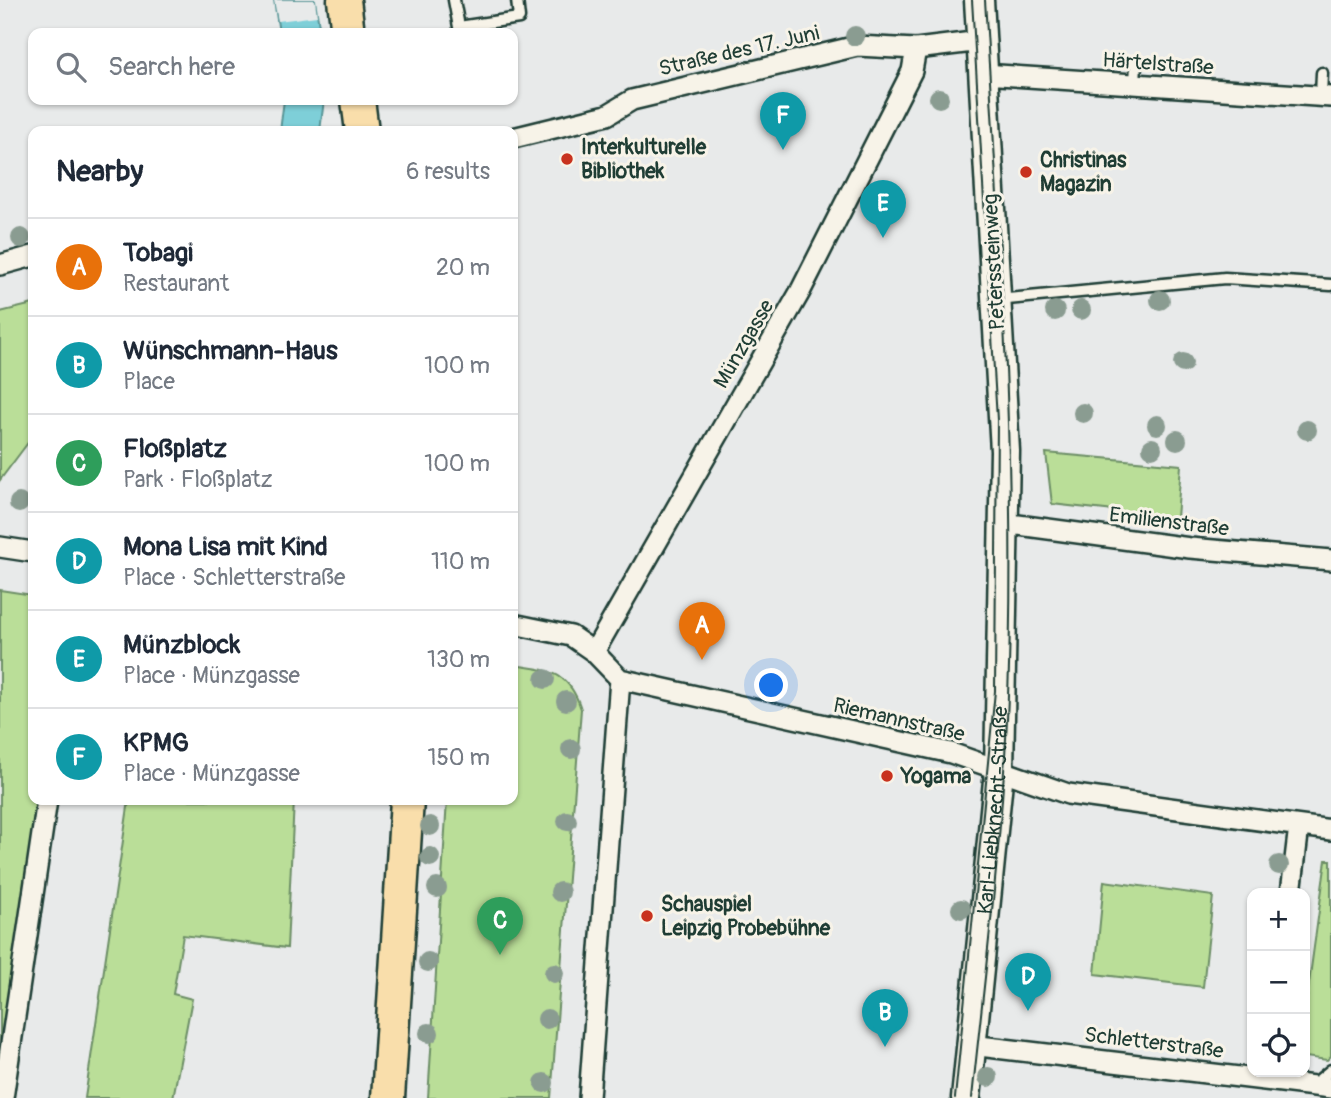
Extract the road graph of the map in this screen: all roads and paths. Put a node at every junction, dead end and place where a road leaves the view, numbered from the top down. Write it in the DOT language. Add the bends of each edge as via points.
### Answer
graph roads {
  1 [pos="344,0"];
  2 [pos="454,0"];
  3 [pos="517,0"];
  4 [pos="979,0"];
  5 [pos="347,28"];
  6 [pos="981,41"];
  7 [pos="916,49"];
  8 [pos="1136,62"];
  9 [pos="1322,73"];
  10 [pos="983,74"];
  11 [pos="1135,85"];
  12 [pos="1326,97"];
  13 [pos="359,105"];
  14 [pos="361,126"];
  15 [pos="518,137"];
  16 [pos="28,257"];
  17 [pos="0,265"];
  18 [pos="1331,285"];
  19 [pos="997,300"];
  20 [pos="1003,523"];
  21 [pos="5,547"];
  22 [pos="28,551"];
  23 [pos="1331,561"];
  24 [pos="518,625"];
  25 [pos="594,652"];
  26 [pos="620,679"];
  27 [pos="999,771"];
  28 [pos="46,805"];
  29 [pos="407,805"];
  30 [pos="1299,826"];
  31 [pos="1331,830"];
  32 [pos="1292,888"];
  33 [pos="971,1045"];
  34 [pos="1331,1069"];
  35 [pos="1247,1074"];
  36 [pos="1276,1077"];
  37 [pos="1322,1087"];
  38 [pos="3,1098"];
  39 [pos="388,1098"];
  40 [pos="589,1098"];
  41 [pos="966,1098"];
  1 -- 5 [label="main road"];
  2 -- 3 [label="lane" via="458,27 519,18"];
  4 -- 6 [label="main road, Peterssteinweg"];
  6 -- 7 [label="street, Straße des 17. Juni"];
  6 -- 10 [label="main road, Peterssteinweg"];
  7 -- 15 [label="street, Straße des 17. Juni" via="857,47 632,100 607,115"];
  7 -- 25 [label="street, Münzgasse" via="912,71 803,286"];
  8 -- 11 [label="lane"];
  9 -- 12 [label="lane"];
  10 -- 11 [label="street, Härtelstraße"];
  10 -- 19 [label="main road, Peterssteinweg"];
  11 -- 12 [label="street, Härtelstraße"];
  13 -- 14 [label="main road"];
  16 -- 17 [label="street"];
  18 -- 19 [label="lane" via="1225,278"];
  19 -- 20 [label="main road, Peterssteinweg" via="1005,451"];
  20 -- 23 [label="street, Emilienstraße"];
  20 -- 27 [label="main road, Karl-Liebknecht-Straße"];
  21 -- 22 [label="street"];
  24 -- 25 [label="street" via="571,636"];
  25 -- 26 [label="street"];
  26 -- 27 [label="street, Riemannstraße" via="951,753"];
  26 -- 40 [label="street"];
  27 -- 30 [label="street, Riemannstraße" via="1068,793"];
  27 -- 33 [label="main road, Karl-Liebknecht-Straße"];
  28 -- 38 [label="street"];
  29 -- 39 [label="main road"];
  30 -- 31 [label="street, Riemannstraße"];
  30 -- 32 [label="street"];
  33 -- 35 [label="street, Schletterstraße"];
  33 -- 41 [label="main road, Karl-Liebknecht-Straße"];
  34 -- 37 [label="lane"];
  36 -- 37 [label="street, Schletterstraße"];
}
